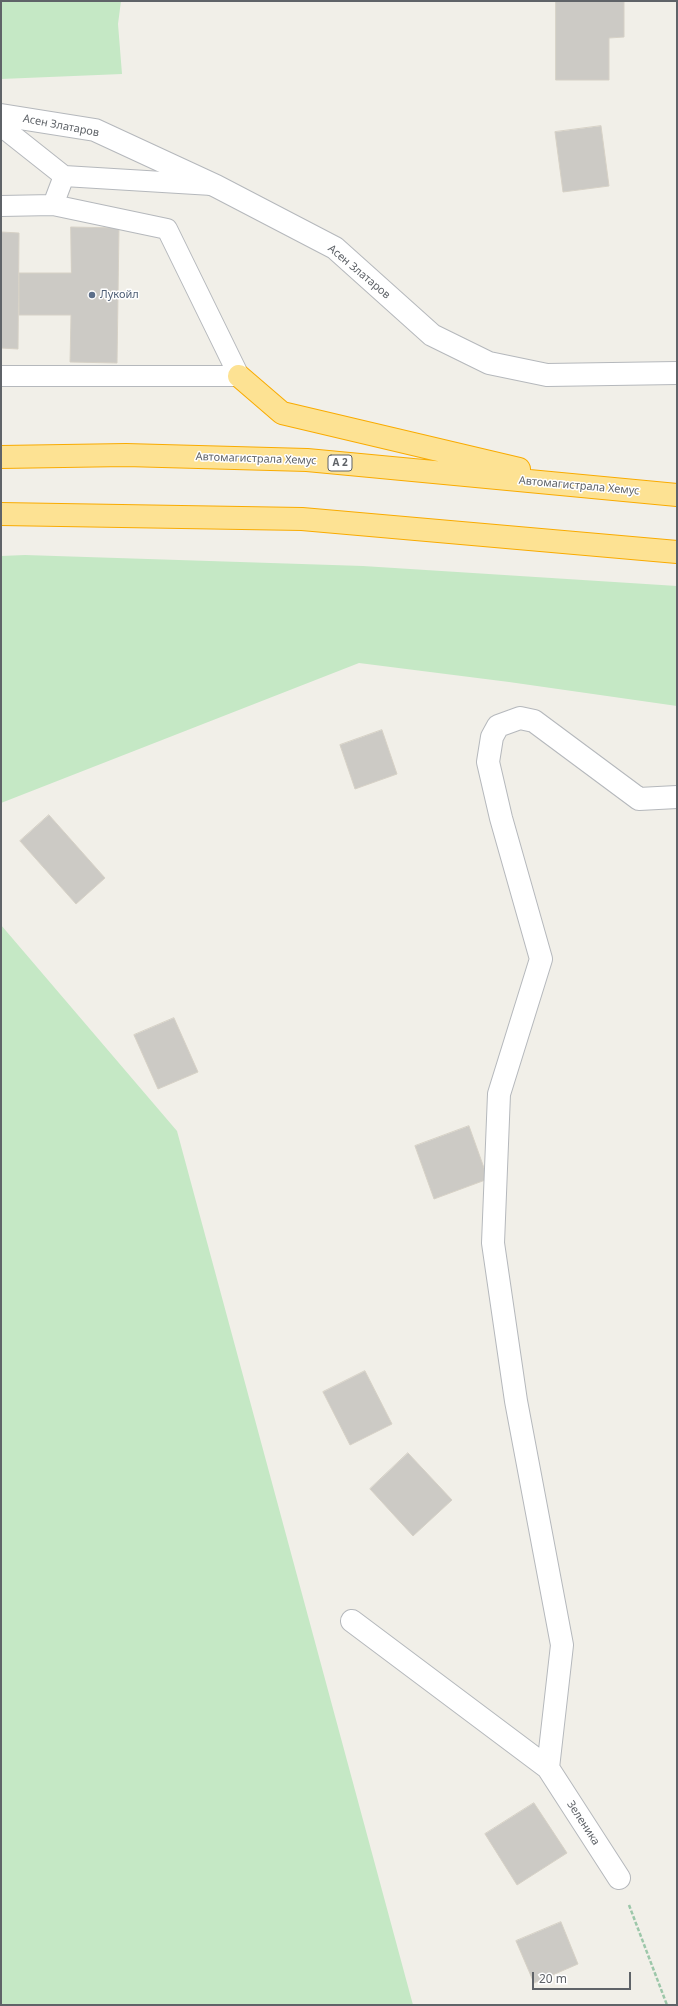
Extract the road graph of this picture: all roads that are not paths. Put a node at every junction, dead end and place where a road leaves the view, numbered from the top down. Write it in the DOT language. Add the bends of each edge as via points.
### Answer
graph roads {
  1 [pos="1,115"];
  2 [pos="1,126"];
  3 [pos="64,176"];
  4 [pos="216,186"];
  5 [pos="1,206"];
  6 [pos="53,206"];
  7 [pos="677,373"];
  8 [pos="1,376"];
  9 [pos="239,376"];
  10 [pos="1,457"];
  11 [pos="600,489"];
  12 [pos="677,495"];
  13 [pos="1,514"];
  14 [pos="677,552"];
  15 [pos="677,797"];
  16 [pos="352,1621"];
  17 [pos="548,1768"];
  18 [pos="619,1878"];
  1 -- 4 [label="street, Асен Златаров" via="95,130"];
  2 -- 3 [label="lane"];
  3 -- 4 [label="lane"];
  3 -- 6 [label="lane"];
  4 -- 7 [label="street, Асен Златаров" via="335,248 432,335 488,363 547,375"];
  5 -- 6 [label="lane"];
  6 -- 9 [label="lane" via="167,230"];
  8 -- 9 [label="lane"];
  9 -- 11 [label="highway" via="282,413"];
  10 -- 11 [label="highway, Автомагистрала Хемус / A 2" via="126,455 307,460"];
  11 -- 12 [label="highway, Автомагистрала Хемус / A 2"];
  13 -- 14 [label="highway" via="302,519"];
  15 -- 17 [label="street" via="639,799 534,721 520,718 498,726 492,737 488,762 491,776 541,959 499,1094 493,1243 516,1401 562,1645"];
  16 -- 17 [label="street"];
  17 -- 18 [label="street, Зеленика"];
}
